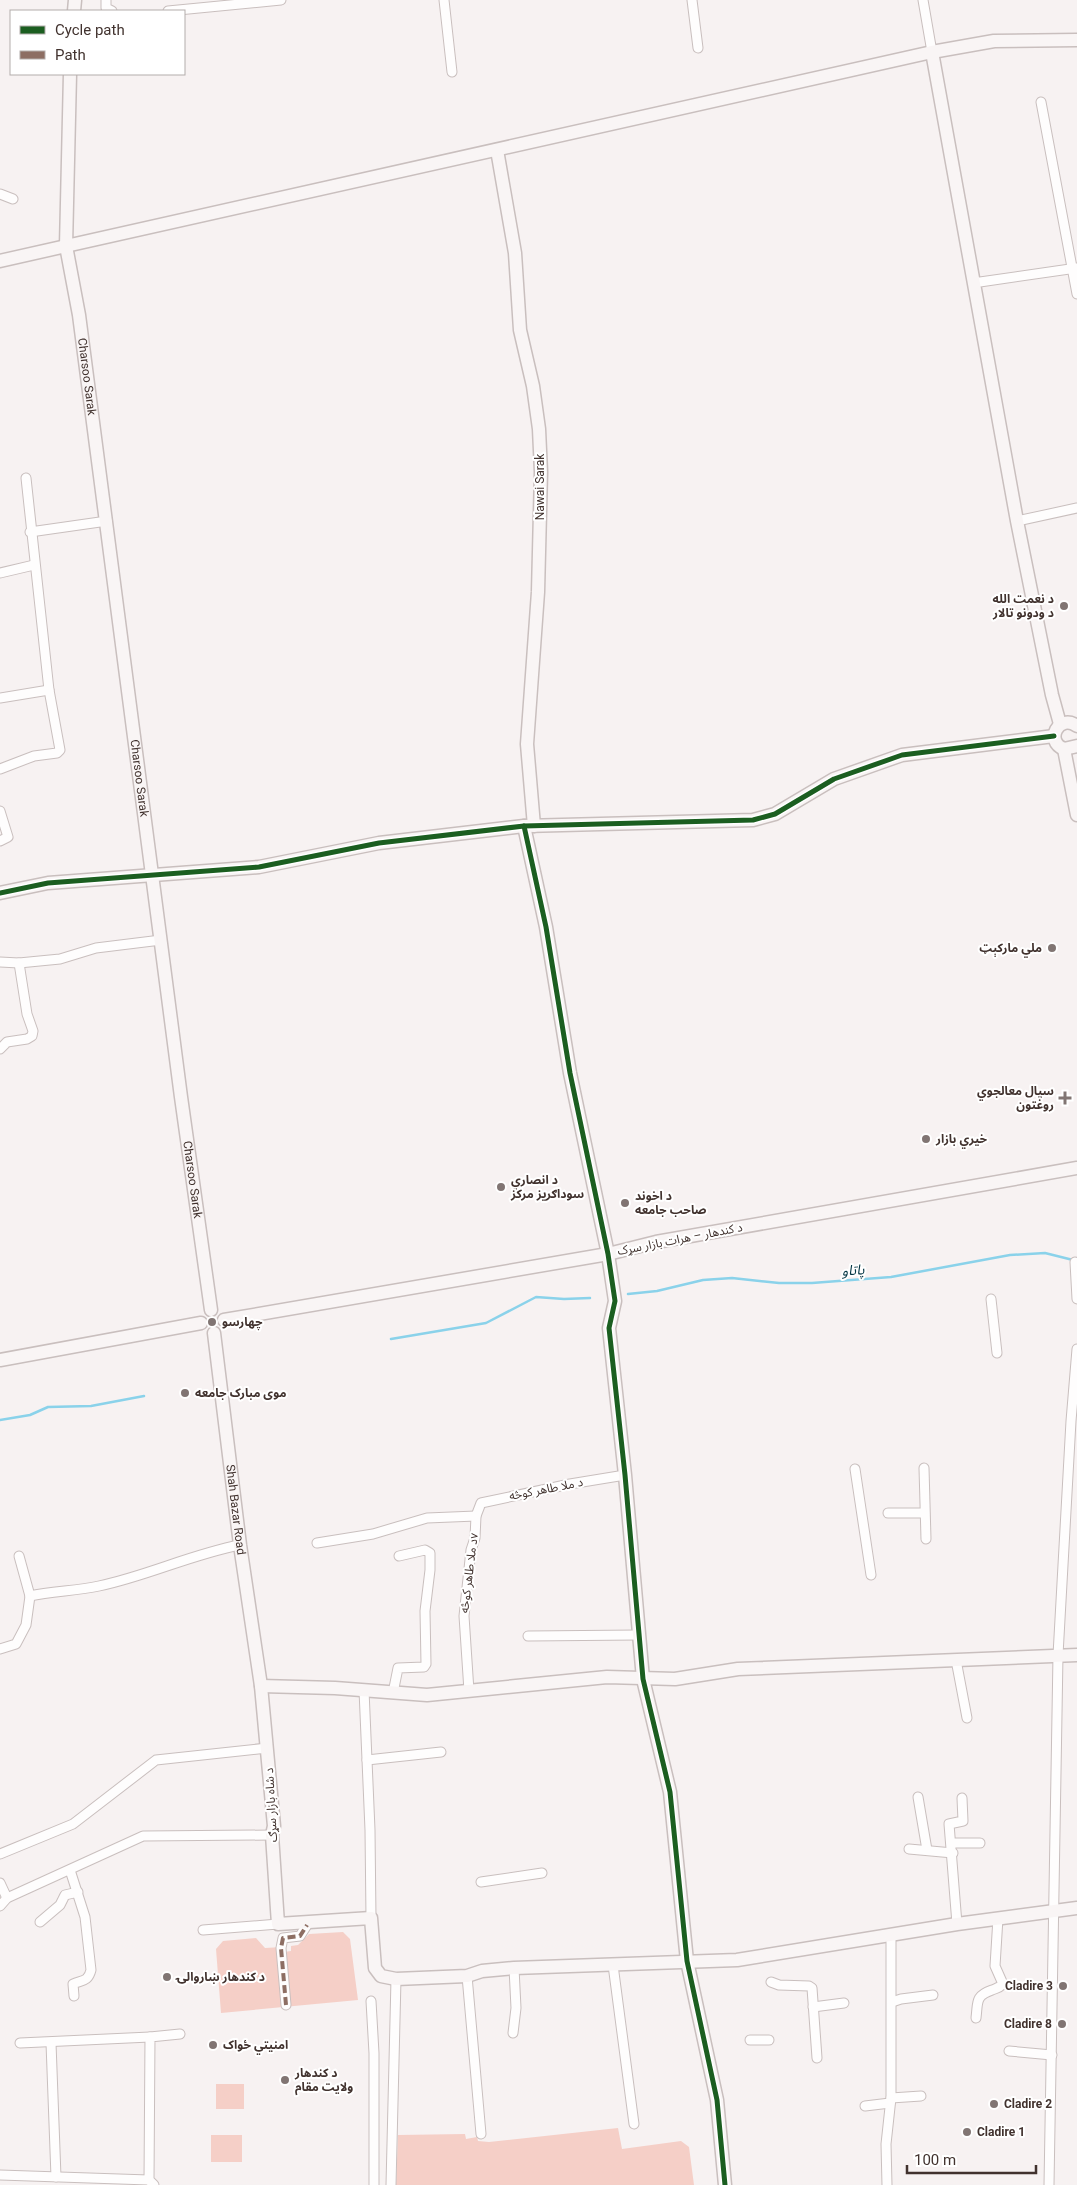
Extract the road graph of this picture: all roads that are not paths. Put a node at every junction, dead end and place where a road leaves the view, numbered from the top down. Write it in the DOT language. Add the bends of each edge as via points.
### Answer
graph roads {
  1 [pos="282,0"];
  2 [pos="444,0"];
  3 [pos="692,0"];
  4 [pos="923,0"];
  5 [pos="178,10"];
  6 [pos="1077,40"];
  7 [pos="698,48"];
  8 [pos="932,52"];
  9 [pos="452,72"];
  10 [pos="70,75"];
  11 [pos="1040,102"];
  12 [pos="497,150"];
  13 [pos="0,194"];
  14 [pos="13,199"];
  15 [pos="66,246"];
  16 [pos="0,260"];
  17 [pos="1075,269"];
  18 [pos="973,283"];
  19 [pos="1077,294"];
  20 [pos="26,478"];
  21 [pos="1077,508"];
  22 [pos="107,521"];
  23 [pos="1017,521"];
  24 [pos="30,532"];
  25 [pos="34,565"];
  26 [pos="0,573"];
  27 [pos="49,690"];
  28 [pos="0,698"];
  29 [pos="1060,724"];
  30 [pos="1077,726"];
  31 [pos="1054,736"];
  32 [pos="1077,746"];
  33 [pos="1064,749"];
  34 [pos="0,769"];
  35 [pos="0,812"];
  36 [pos="1077,815"];
  37 [pos="529,826"];
  38 [pos="0,841"];
  39 [pos="152,874"];
  40 [pos="0,892"];
  41 [pos="161,940"];
  42 [pos="0,962"];
  43 [pos="19,963"];
  44 [pos="0,1049"];
  45 [pos="1077,1168"];
  46 [pos="608,1254"];
  47 [pos="1075,1262"];
  48 [pos="991,1298"];
  49 [pos="1077,1299"];
  50 [pos="211,1310"];
  51 [pos="224,1320"];
  52 [pos="202,1323"];
  53 [pos="214,1333"];
  54 [pos="1077,1349"];
  55 [pos="997,1353"];
  56 [pos="0,1360"];
  57 [pos="924,1468"];
  58 [pos="855,1469"];
  59 [pos="625,1475"];
  60 [pos="1072,1484"];
  61 [pos="888,1513"];
  62 [pos="924,1513"];
  63 [pos="476,1516"];
  64 [pos="926,1539"];
  65 [pos="317,1543"];
  66 [pos="240,1545"];
  67 [pos="19,1556"];
  68 [pos="399,1556"];
  69 [pos="871,1575"];
  70 [pos="30,1596"];
  71 [pos="638,1635"];
  72 [pos="528,1636"];
  73 [pos="0,1649"];
  74 [pos="1058,1655"];
  75 [pos="1077,1655"];
  76 [pos="956,1660"];
  77 [pos="643,1679"];
  78 [pos="261,1686"];
  79 [pos="364,1690"];
  80 [pos="469,1691"];
  81 [pos="393,1693"];
  82 [pos="967,1718"];
  83 [pos="267,1748"];
  84 [pos="441,1752"];
  85 [pos="367,1760"];
  86 [pos="918,1797"];
  87 [pos="962,1798"];
  88 [pos="272,1835"];
  89 [pos="980,1843"];
  90 [pos="952,1848"];
  91 [pos="910,1849"];
  92 [pos="927,1850"];
  93 [pos="0,1854"];
  94 [pos="70,1870"];
  95 [pos="542,1873"];
  96 [pos="481,1882"];
  97 [pos="0,1883"];
  98 [pos="78,1892"];
  99 [pos="7,1898"];
  100 [pos="0,1906"];
  101 [pos="1077,1908"];
  102 [pos="1054,1909"];
  103 [pos="371,1918"];
  104 [pos="998,1918"];
  105 [pos="40,1922"];
  106 [pos="278,1924"];
  107 [pos="957,1924"];
  108 [pos="307,1925"];
  109 [pos="203,1930"];
  110 [pos="891,1935"];
  111 [pos="687,1961"];
  112 [pos="613,1965"];
  113 [pos="514,1968"];
  114 [pos="467,1976"];
  115 [pos="396,1979"];
  116 [pos="771,1982"];
  117 [pos="933,1995"];
  118 [pos="74,1996"];
  119 [pos="372,2001"];
  120 [pos="892,2002"];
  121 [pos="844,2003"];
  122 [pos="286,2005"];
  123 [pos="812,2007"];
  124 [pos="976,2018"];
  125 [pos="513,2033"];
  126 [pos="180,2034"];
  127 [pos="150,2037"];
  128 [pos="750,2040"];
  129 [pos="769,2040"];
  130 [pos="20,2043"];
  131 [pos="51,2043"];
  132 [pos="1009,2051"];
  133 [pos="1052,2055"];
  134 [pos="817,2058"];
  135 [pos="921,2096"];
  136 [pos="890,2101"];
  137 [pos="865,2106"];
  138 [pos="634,2124"];
  139 [pos="481,2134"];
  140 [pos="0,2175"];
  141 [pos="56,2177"];
  142 [pos="151,2182"];
  143 [pos="374,2185"];
  144 [pos="391,2185"];
  145 [pos="725,2185"];
  146 [pos="887,2185"];
  147 [pos="1049,2185"];
  1 -- 5 [label="street"];
  2 -- 9 [label="street"];
  3 -- 7 [label="street"];
  4 -- 8 [label="street"];
  6 -- 8 [label="street" via="994,41"];
  8 -- 12 [label="street"];
  8 -- 18 [label="street"];
  10 -- 15 [label="street, Charsoo Sarak"];
  11 -- 17 [label="street"];
  12 -- 15 [label="street"];
  12 -- 37 [label="street, Nawai Sarak" via="515,253 520,330 539,429 538,592 527,744"];
  13 -- 14 [label="street"];
  15 -- 16 [label="street"];
  15 -- 22 [label="street, Charsoo Sarak" via="80,315"];
  17 -- 18 [label="street"];
  17 -- 19 [label="street"];
  18 -- 23 [label="street"];
  20 -- 24 [label="street"];
  21 -- 23 [label="street"];
  22 -- 24 [label="street"];
  22 -- 39 [label="street, Charsoo Sarak"];
  23 -- 29 [label="street"];
  24 -- 25 [label="street"];
  25 -- 26 [label="street"];
  25 -- 27 [label="street"];
  27 -- 28 [label="street"];
  27 -- 34 [label="street" via="60,752 34,756"];
  29 -- 30 [label="street" via="1068,722"];
  29 -- 31 [label="street"];
  31 -- 33 [label="street" via="1057,745"];
  31 -- 37 [label="street" via="902,755 834,779 775,814 753,820"];
  32 -- 33 [label="street"];
  33 -- 36 [label="street"];
  35 -- 38 [label="street" via="8,837"];
  37 -- 39 [label="street" via="379,843 259,866"];
  37 -- 46 [label="street, Nawai Sarak" via="570,1073"];
  39 -- 40 [label="street" via="48,883"];
  39 -- 41 [label="street, Charsoo Sarak"];
  41 -- 43 [label="street" via="96,948 60,959"];
  41 -- 50 [label="street, Charsoo Sarak"];
  42 -- 43 [label="street"];
  43 -- 44 [label="street" via="32,1036 7,1042"];
  45 -- 46 [label="street, د کندهار – هرات بازار سړک" via="656,1242"];
  46 -- 51 [label="street, د کندهار – هرات بازار سړک"];
  46 -- 59 [label="street, Nawai Sarak" via="615,1301 609,1328"];
  47 -- 49 [label="street"];
  48 -- 55 [label="street"];
  50 -- 51 [label="street" via="220,1313"];
  50 -- 52 [label="street" via="204,1315"];
  51 -- 53 [label="street" via="221,1330"];
  52 -- 53 [label="street" via="207,1332"];
  52 -- 56 [label="street"];
  53 -- 66 [label="street, Shah Bazar Road"];
  54 -- 60 [label="street"];
  57 -- 62 [label="street"];
  58 -- 69 [label="street"];
  59 -- 63 [label="street, د ملا طاهر کوڅه" via="481,1503"];
  59 -- 71 [label="street, Nawai Sarak"];
  60 -- 74 [label="street"];
  61 -- 62 [label="street"];
  62 -- 64 [label="street"];
  63 -- 65 [label="street" via="426,1518 373,1534"];
  63 -- 80 [label="street, د ملا طاهر کوڅهv" via="464,1616"];
  66 -- 70 [label="street" via="217,1549 98,1586"];
  66 -- 78 [label="street, Shah Bazar Road"];
  67 -- 70 [label="street"];
  68 -- 81 [label="street" via="424,1550 430,1553 425,1612 426,1664 424,1667 398,1668"];
  70 -- 73 [label="street" via="26,1625 16,1644"];
  71 -- 72 [label="street"];
  71 -- 77 [label="street, Nawai Sarak"];
  74 -- 75 [label="street"];
  74 -- 76 [label="street"];
  74 -- 102 [label="street"];
  76 -- 77 [label="street" via="738,1669 675,1679"];
  76 -- 82 [label="street"];
  77 -- 80 [label="street" via="607,1677"];
  77 -- 111 [label="street, Nawai Sarak" via="670,1792"];
  78 -- 79 [label="street"];
  78 -- 83 [label="street, د شاه بازار سړګ"];
  79 -- 81 [label="street"];
  79 -- 85 [label="street"];
  80 -- 81 [label="street" via="427,1695"];
  83 -- 88 [label="street, د شاه بازار سړګ" via="274,1826"];
  83 -- 93 [label="street" via="156,1760 73,1824"];
  84 -- 85 [label="street"];
  85 -- 103 [label="street"];
  86 -- 92 [label="street"];
  87 -- 90 [label="street" via="963,1821 949,1824"];
  88 -- 94 [label="street" via="143,1836"];
  88 -- 106 [label="street, د شاه بازار سړګ"];
  89 -- 90 [label="street"];
  90 -- 92 [label="street"];
  90 -- 107 [label="street"];
  91 -- 92 [label="street"];
  94 -- 98 [label="street"];
  94 -- 99 [label="street"];
  95 -- 96 [label="street"];
  97 -- 99 [label="street"];
  98 -- 105 [label="street" via="65,1894 60,1905"];
  98 -- 118 [label="street" via="85,1917 91,1970 85,1980 72,1984"];
  99 -- 100 [label="street"];
  101 -- 102 [label="street"];
  102 -- 104 [label="street"];
  102 -- 133 [label="street"];
  103 -- 106 [label="street"];
  103 -- 115 [label="street" via="375,1968 381,1976"];
  104 -- 107 [label="street"];
  104 -- 124 [label="street" via="995,1966 1002,1984 1000,1988 982,1993"];
  106 -- 109 [label="street"];
  107 -- 110 [label="street"];
  108 -- 122 [label="street" via="300,1936 283,1938 280,1948"];
  110 -- 111 [label="street" via="737,1960"];
  110 -- 120 [label="street"];
  111 -- 112 [label="street"];
  111 -- 145 [label="street, Nawai Sarak" via="717,2100"];
  112 -- 113 [label="street"];
  112 -- 138 [label="street"];
  113 -- 114 [label="street"];
  113 -- 125 [label="street" via="516,2008"];
  114 -- 115 [label="street"];
  114 -- 139 [label="street"];
  115 -- 144 [label="street"];
  116 -- 123 [label="street" via="811,1986"];
  117 -- 120 [label="street"];
  119 -- 143 [label="street"];
  120 -- 136 [label="street"];
  121 -- 123 [label="street"];
  123 -- 134 [label="street"];
  126 -- 127 [label="street"];
  127 -- 131 [label="street"];
  127 -- 142 [label="street"];
  128 -- 129 [label="street"];
  130 -- 131 [label="street"];
  131 -- 141 [label="street"];
  132 -- 133 [label="street"];
  133 -- 147 [label="street"];
  135 -- 136 [label="street"];
  136 -- 137 [label="street"];
  136 -- 146 [label="street"];
  140 -- 141 [label="street"];
  141 -- 142 [label="street"];
}
